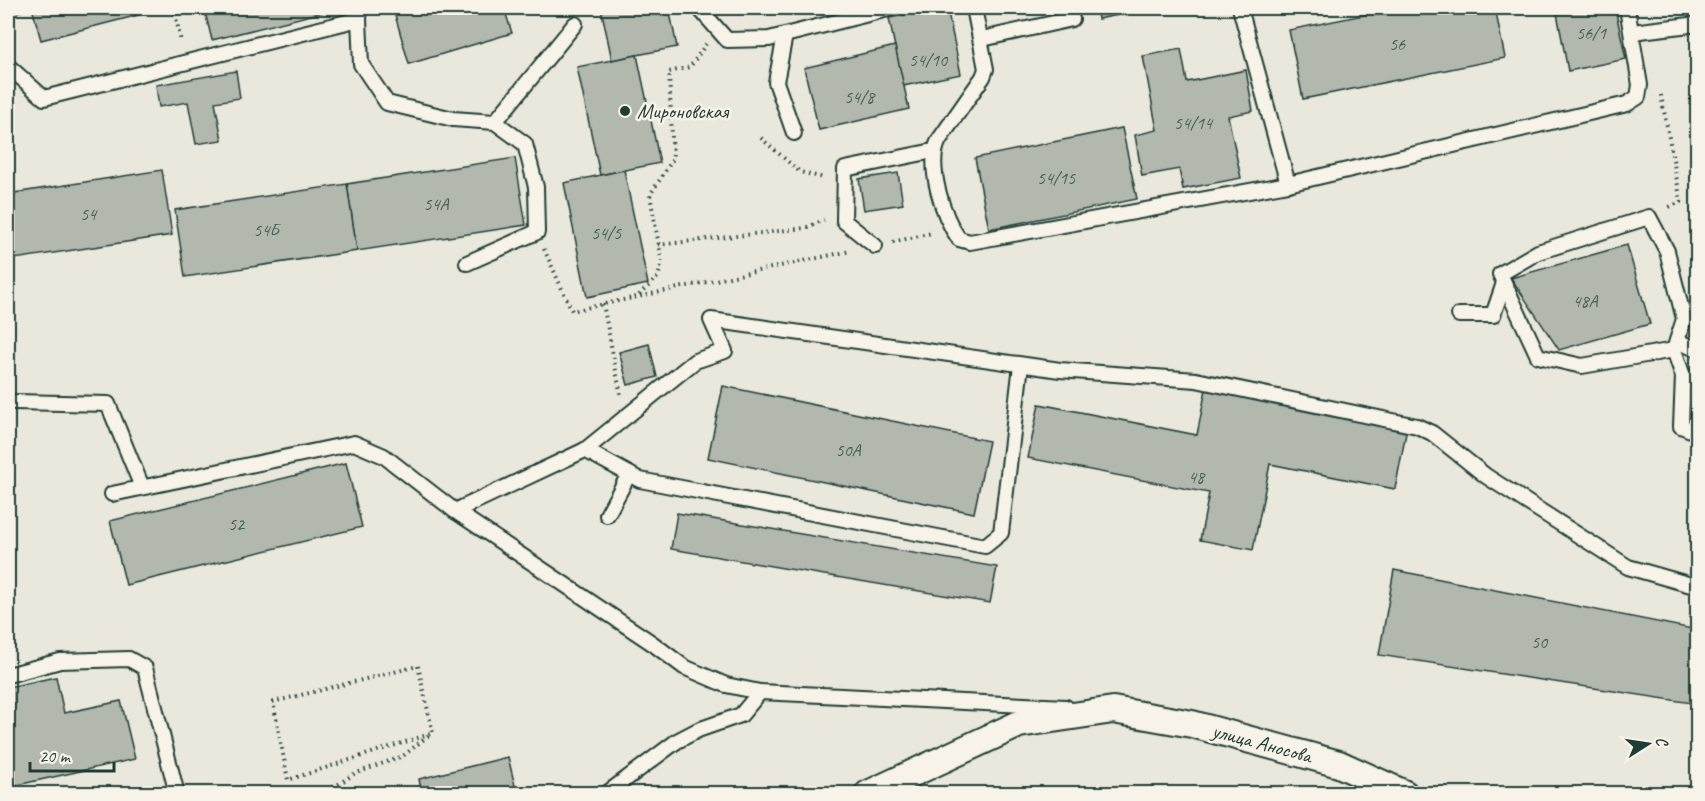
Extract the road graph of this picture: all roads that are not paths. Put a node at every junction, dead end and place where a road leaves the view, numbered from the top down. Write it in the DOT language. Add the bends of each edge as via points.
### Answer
graph roads {
  1 [pos="699,8"];
  2 [pos="892,8"];
  3 [pos="974,8"];
  4 [pos="1240,8"];
  5 [pos="1628,8"];
  6 [pos="359,13"];
  7 [pos="1072,20"];
  8 [pos="575,24"];
  9 [pos="1698,24"];
  10 [pos="1632,32"];
  11 [pos="785,35"];
  12 [pos="982,39"];
  13 [pos="8,66"];
  14 [pos="495,122"];
  15 [pos="794,133"];
  16 [pos="933,151"];
  17 [pos="1288,184"];
  18 [pos="875,246"];
  19 [pos="467,263"];
  20 [pos="1504,283"];
  21 [pos="1459,315"];
  22 [pos="1675,346"];
  23 [pos="1698,350"];
  24 [pos="1021,365"];
  25 [pos="1683,376"];
  26 [pos="1698,382"];
  27 [pos="14,402"];
  28 [pos="1698,433"];
  29 [pos="585,450"];
  30 [pos="629,474"];
  31 [pos="142,487"];
  32 [pos="112,494"];
  33 [pos="455,511"];
  34 [pos="607,515"];
  35 [pos="1698,587"];
  36 [pos="8,675"];
  37 [pos="760,692"];
  38 [pos="1113,710"];
  39 [pos="177,794"];
  40 [pos="606,794"];
  41 [pos="868,794"];
  42 [pos="1405,794"];
  1 -- 11 [label="lane" via="728,40"];
  2 -- 11 [label="lane"];
  3 -- 12 [label="lane"];
  4 -- 17 [label="lane"];
  5 -- 10 [label="lane"];
  6 -- 13 [label="lane" via="44,98"];
  6 -- 14 [label="lane" via="361,64 387,103 453,119"];
  7 -- 12 [label="lane"];
  8 -- 14 [label="lane"];
  9 -- 10 [label="lane"];
  10 -- 17 [label="lane" via="1640,85 1638,97 1627,104"];
  11 -- 15 [label="lane" via="776,82"];
  12 -- 16 [label="lane" via="986,60 983,77"];
  14 -- 19 [label="lane" via="525,144 536,187 537,232"];
  16 -- 17 [label="lane" via="932,166 952,229 959,239 970,242"];
  16 -- 18 [label="lane" via="845,169 844,221"];
  20 -- 21 [label="lane" via="1492,315"];
  20 -- 22 [label="lane" via="1538,356 1582,366"];
  20 -- 22 [label="lane" via="1500,274 1538,252 1649,217 1667,251 1684,319"];
  22 -- 23 [label="lane"];
  22 -- 25 [label="lane"];
  24 -- 29 [label="lane" via="711,320 725,351 694,361"];
  24 -- 30 [label="lane" via="1001,532 986,546 640,480"];
  24 -- 35 [label="lane" via="1196,380 1417,426 1432,433 1486,476 1628,567"];
  25 -- 26 [label="lane"];
  25 -- 28 [label="lane" via="1681,426"];
  27 -- 31 [label="lane" via="108,404"];
  29 -- 30 [label="lane"];
  29 -- 33 [label="lane"];
  30 -- 34 [label="lane"];
  31 -- 32 [label="lane"];
  31 -- 33 [label="lane" via="354,443 384,456"];
  33 -- 37 [label="lane" via="684,667 726,685"];
  36 -- 39 [label="lane" via="60,661 129,659 145,668"];
  37 -- 38 [label="lane"];
  37 -- 40 [label="lane" via="741,715 676,741"];
  38 -- 41 [label="street, улица Аносова" via="1018,724"];
  38 -- 42 [label="street, улица Аносова" via="1192,724 1339,764"];
}
